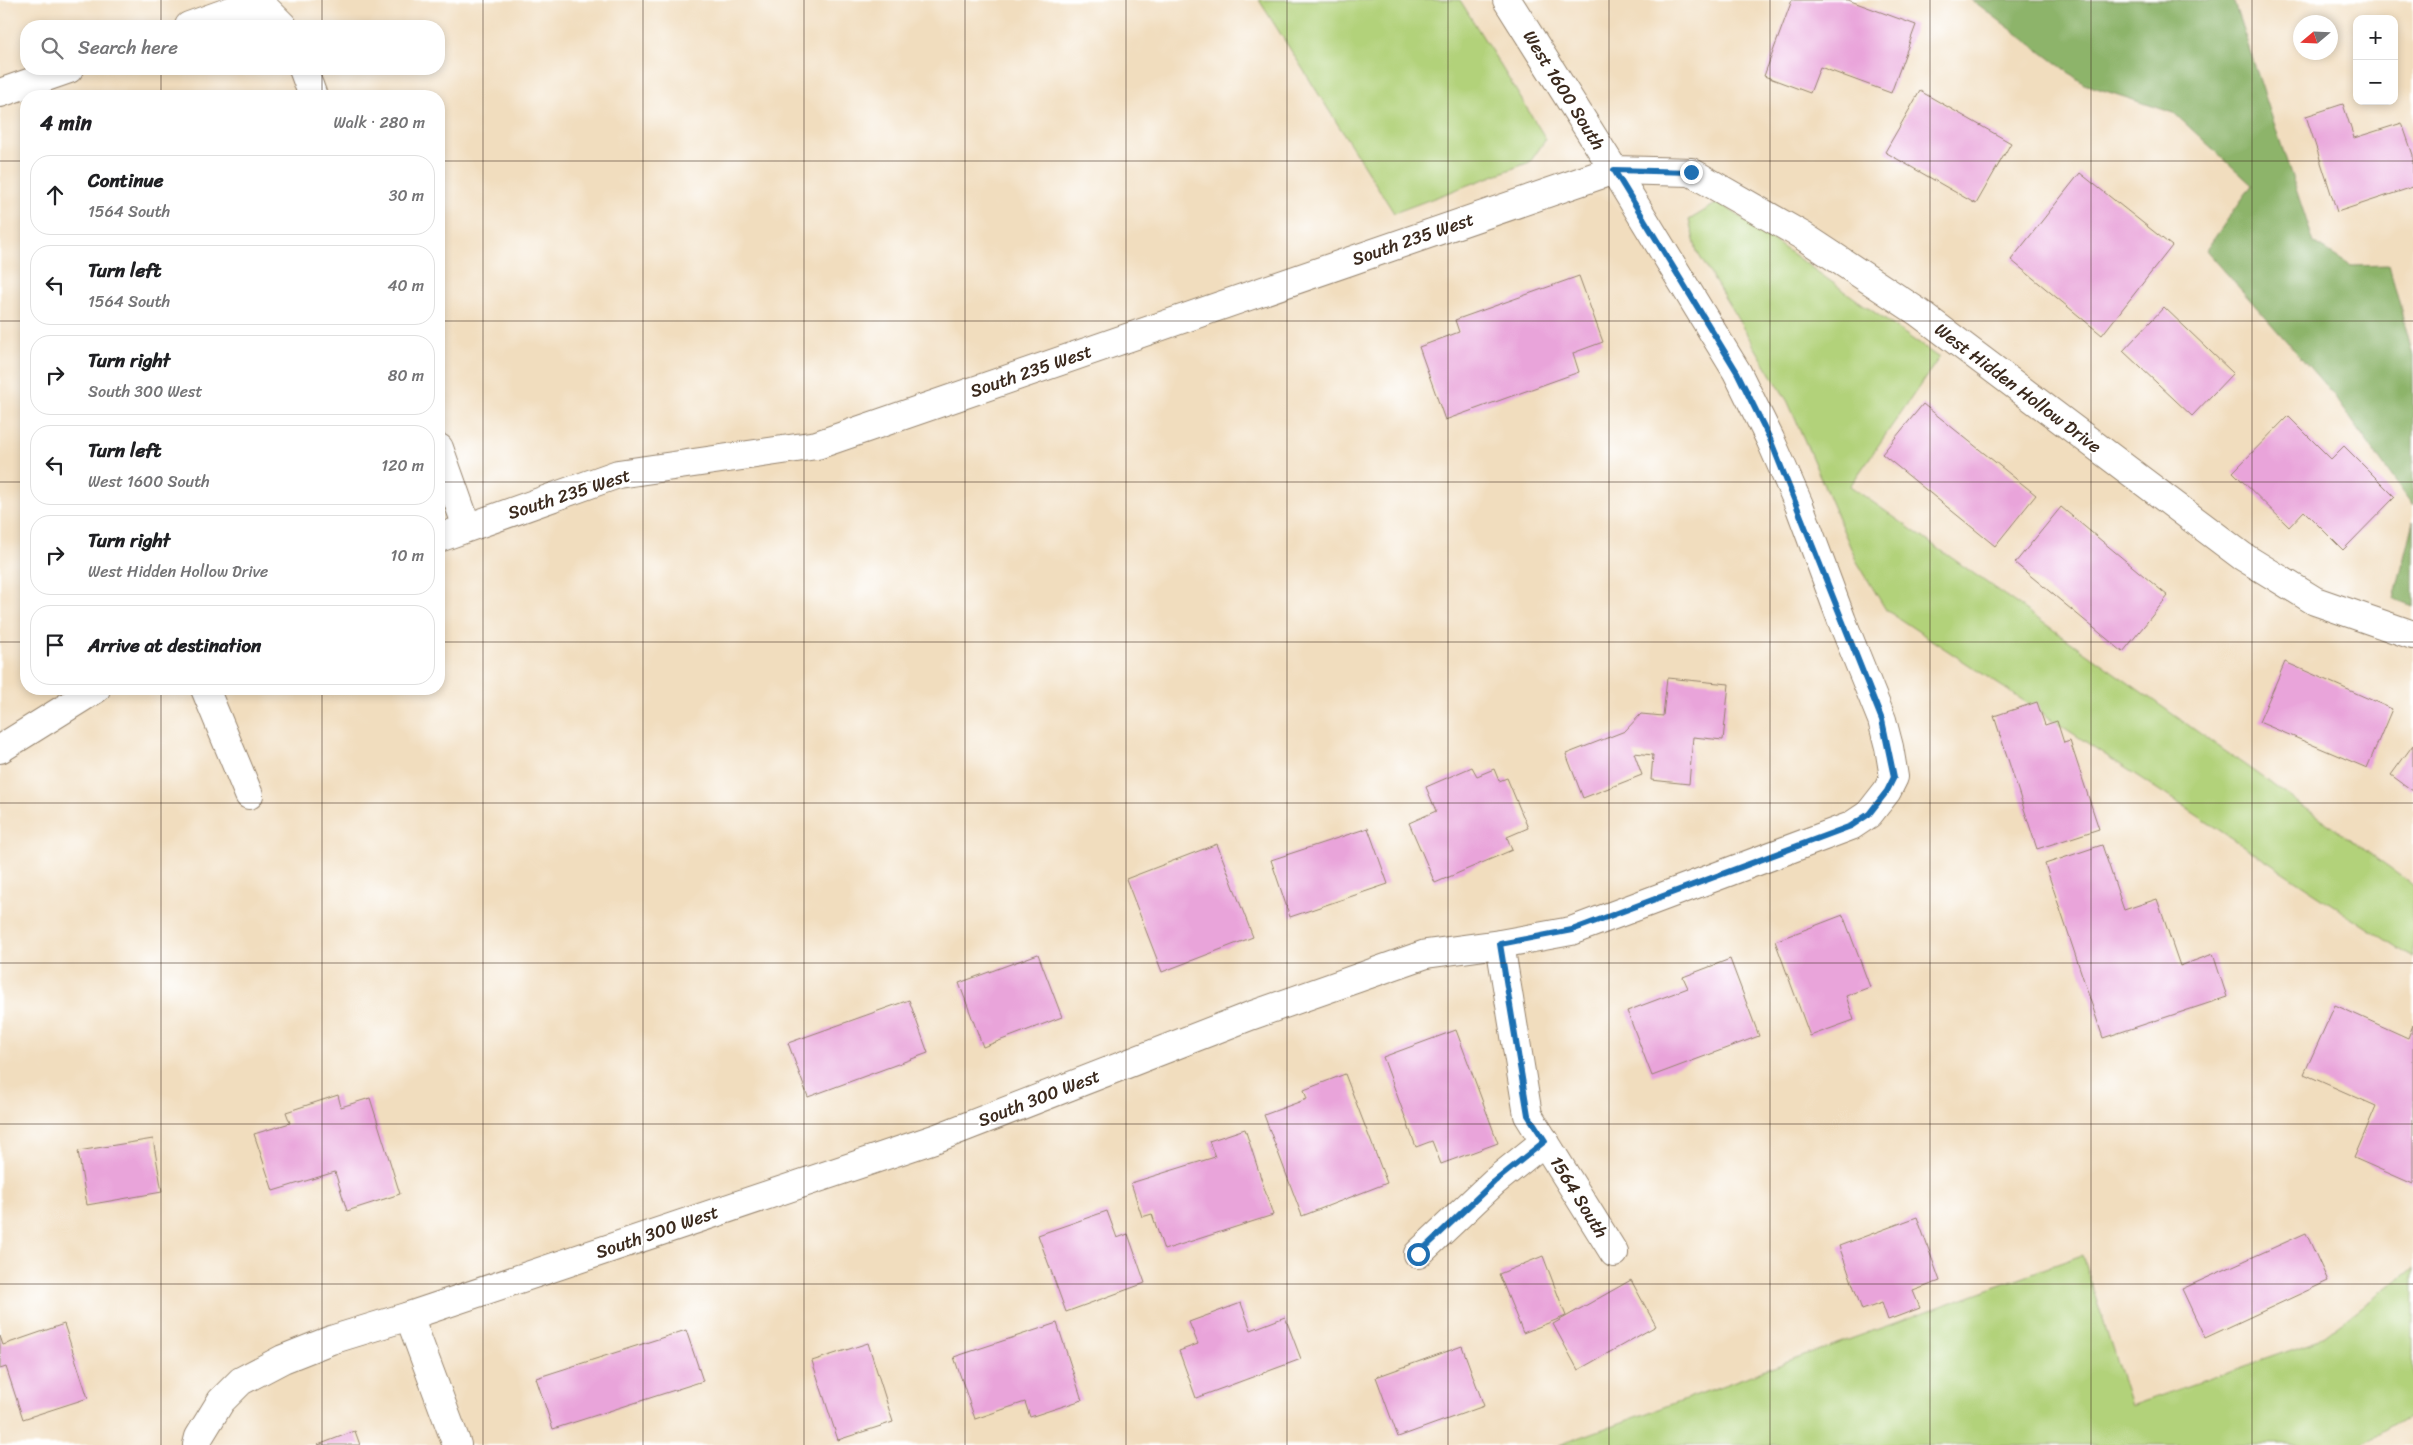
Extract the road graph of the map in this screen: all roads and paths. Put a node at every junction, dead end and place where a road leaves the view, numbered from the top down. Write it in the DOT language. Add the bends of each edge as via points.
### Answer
graph roads {
  1 [pos="1507,0"];
  2 [pos="207,20"];
  3 [pos="277,20"];
  4 [pos="52,75"];
  5 [pos="305,75"];
  6 [pos="311,90"];
  7 [pos="0,93"];
  8 [pos="1614,170"];
  9 [pos="445,465"];
  10 [pos="467,527"];
  11 [pos="445,536"];
  12 [pos="2413,635"];
  13 [pos="86,695"];
  14 [pos="207,695"];
  15 [pos="0,748"];
  16 [pos="1894,777"];
  17 [pos="249,795"];
  18 [pos="1500,944"];
  19 [pos="1545,1141"];
  20 [pos="1614,1253"];
  21 [pos="1418,1254"];
  22 [pos="409,1316"];
  23 [pos="197,1445"];
  24 [pos="457,1445"];
  1 -- 8 [label="street, West 1600 South"];
  2 -- 3 [label="street" via="236,10 264,7"];
  4 -- 7 [label="street"];
  5 -- 6 [label="street"];
  8 -- 10 [label="street, South 235 West" via="817,445 618,474"];
  8 -- 12 [label="street, West Hidden Hollow Drive" via="1691,172 1803,236 1918,312 2242,556 2315,601"];
  8 -- 16 [label="street, West 1600 South" via="1737,372 1770,439 1882,720"];
  9 -- 10 [label="street"];
  10 -- 11 [label="street, South 235 West"];
  13 -- 15 [label="street"];
  14 -- 17 [label="street"];
  16 -- 18 [label="street, South 300 West" via="1869,814 1851,826 1572,930"];
  18 -- 19 [label="street, 1564 South" via="1528,1115"];
  18 -- 22 [label="street, South 300 West" via="1426,954 1250,1016 937,1138"];
  19 -- 20 [label="street, 1564 South"];
  19 -- 21 [label="street, 1564 South" via="1494,1182"];
  22 -- 23 [label="street, South 300 West" via="331,1340 283,1359 241,1381 221,1400"];
  22 -- 24 [label="street"];
}
